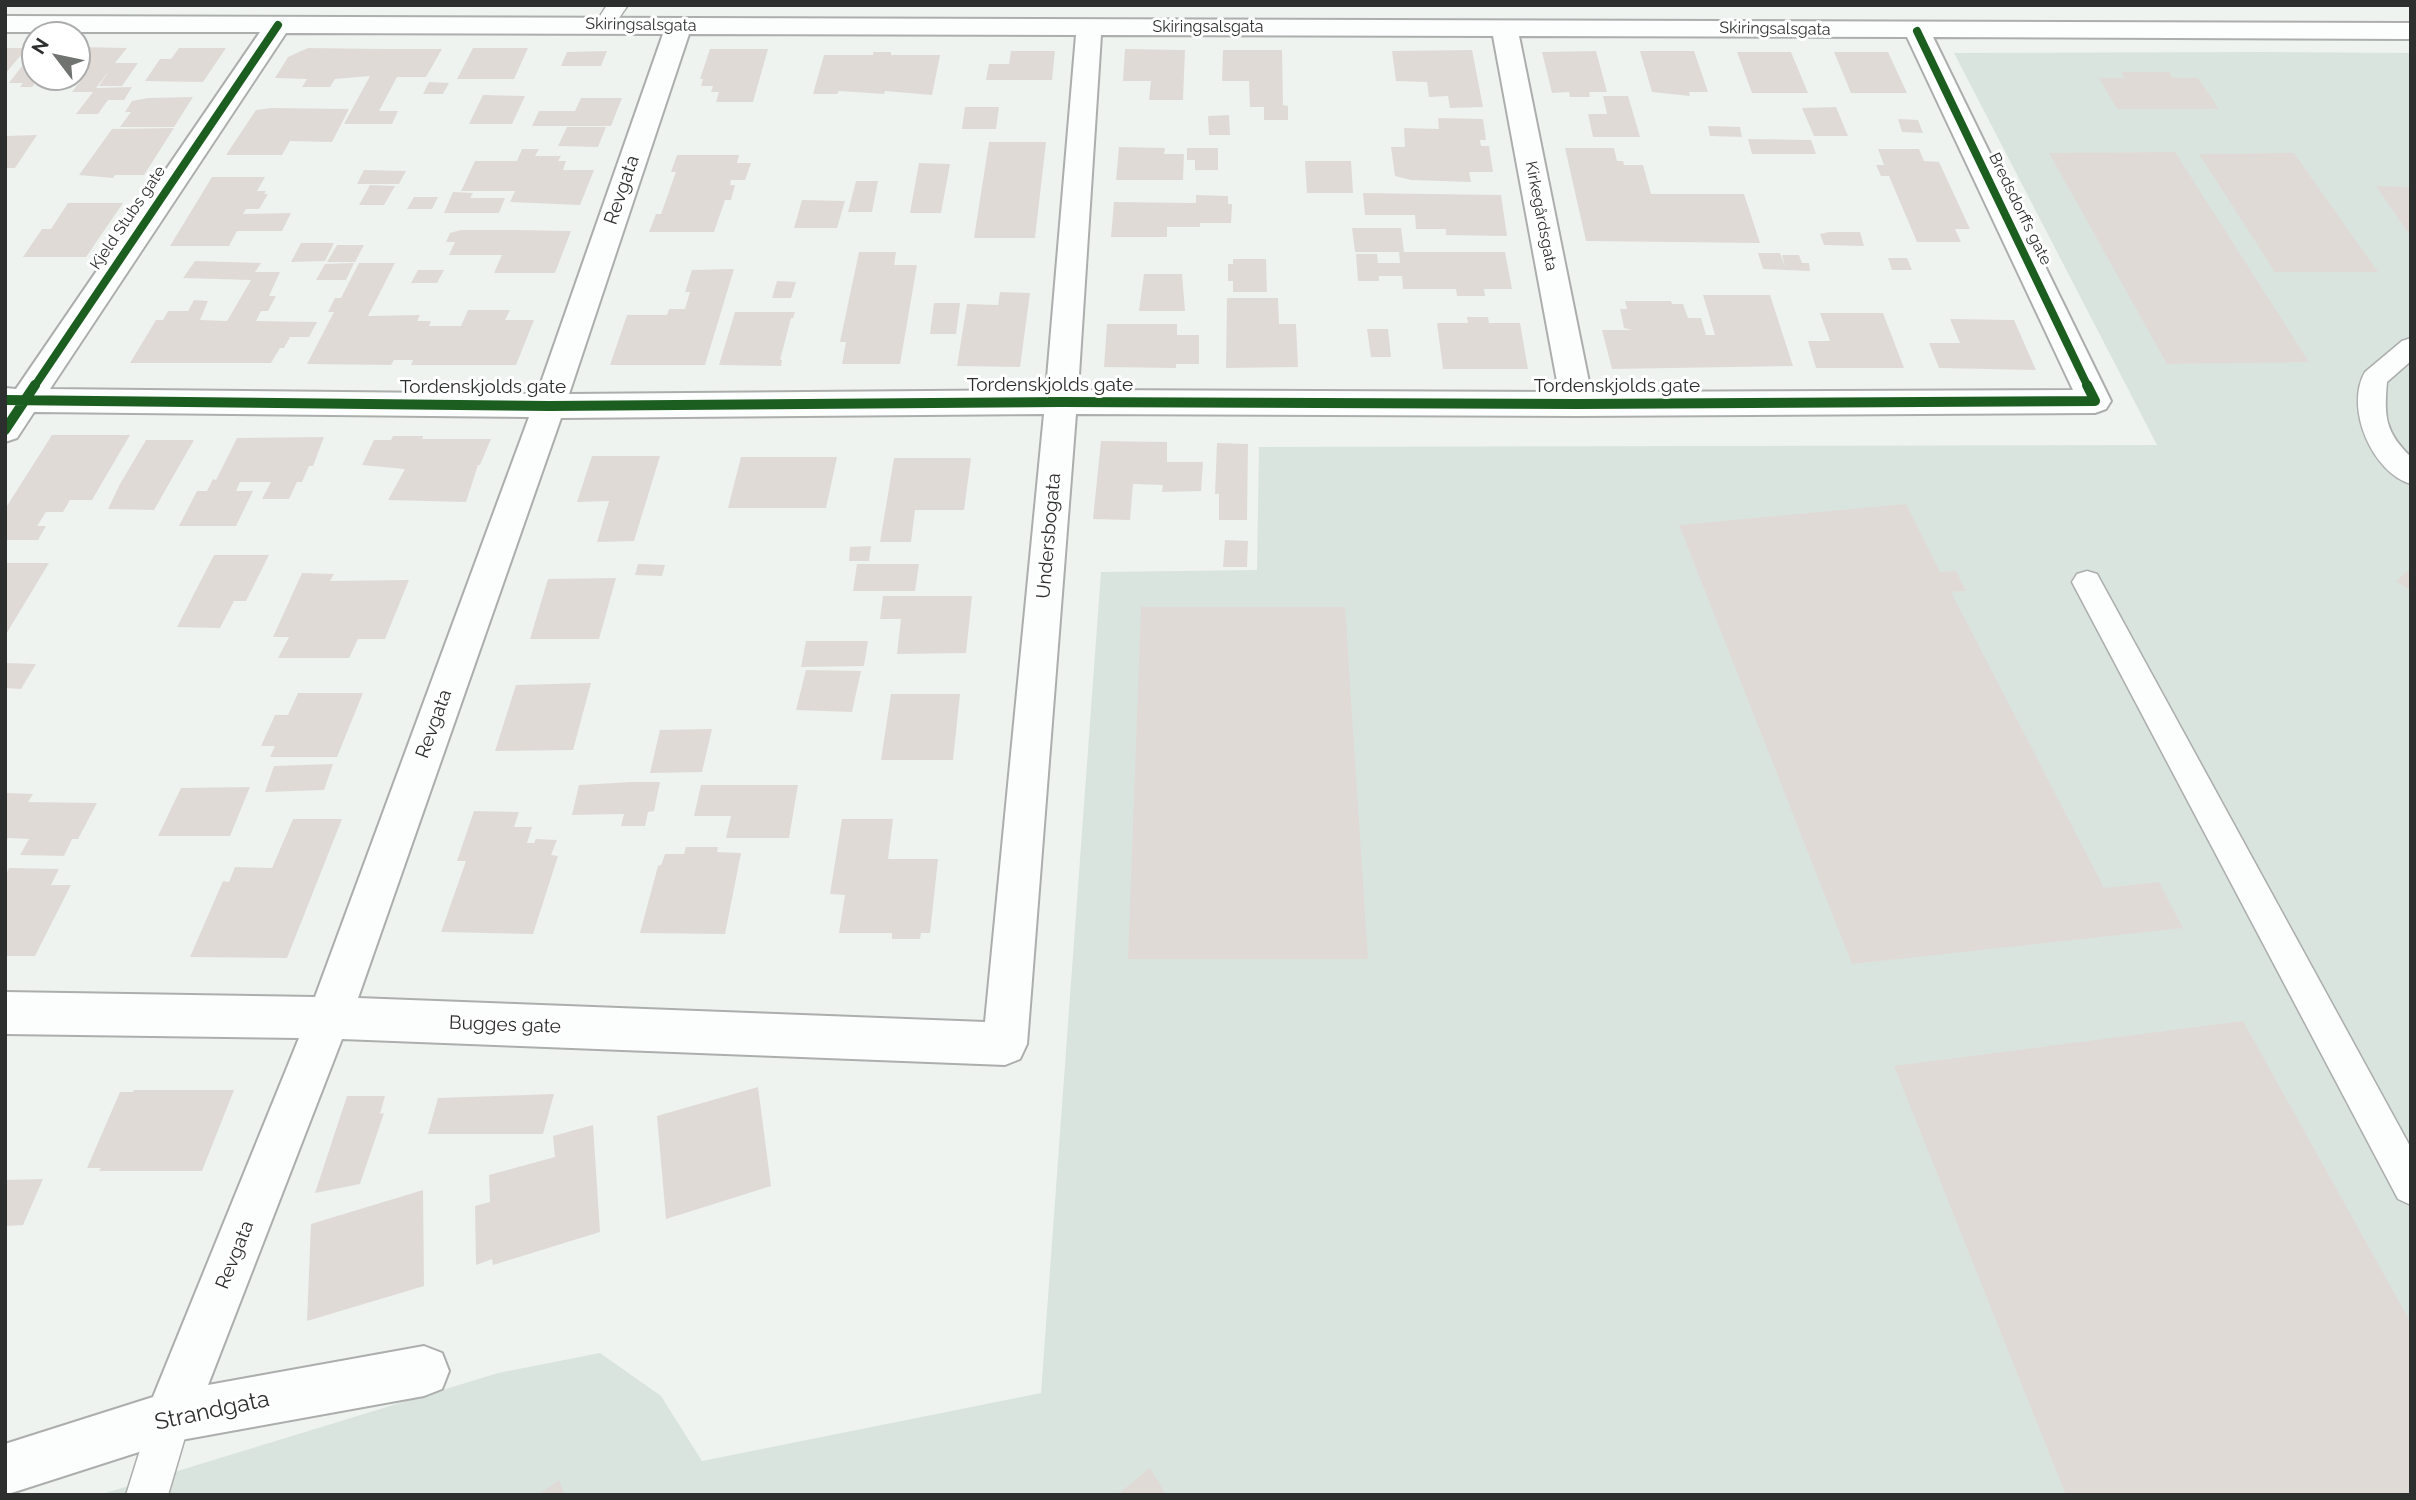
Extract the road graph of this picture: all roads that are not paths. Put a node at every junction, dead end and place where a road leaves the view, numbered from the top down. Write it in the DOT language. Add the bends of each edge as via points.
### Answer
graph roads {
  1 [pos="611,14"];
  2 [pos="5,24"];
  3 [pos="278,25"];
  4 [pos="679,25"];
  5 [pos="1089,27"];
  6 [pos="1504,27"];
  7 [pos="1917,31"];
  8 [pos="2411,31"];
  9 [pos="2411,347"];
  10 [pos="15,400"];
  11 [pos="2095,401"];
  12 [pos="1060,402"];
  13 [pos="1577,404"];
  14 [pos="549,405"];
  15 [pos="5,430"];
  16 [pos="2411,474"];
  17 [pos="2087,582"];
  18 [pos="5,1013"];
  19 [pos="329,1018"];
  20 [pos="1005,1044"];
  21 [pos="2411,1186"];
  22 [pos="424,1371"];
  23 [pos="170,1417"];
  24 [pos="5,1470"];
  25 [pos="147,1495"];
  1 -- 3 [label="street, Skiringsalsgata"];
  1 -- 4 [label="street, Skiringsalsgata"];
  2 -- 3 [label="street, Skiringsalsgata"];
  3 -- 10 [label="street, Kjeld Stubs gate"];
  4 -- 5 [label="street, Skiringsalsgata"];
  4 -- 14 [label="street, Revgata"];
  5 -- 6 [label="street, Skiringsalsgata"];
  5 -- 12 [label="street, Undersbogata"];
  6 -- 7 [label="street, Skiringsalsgata"];
  6 -- 13 [label="street, Kirkegårdsgata"];
  7 -- 8 [label="street, Skiringsalsgata"];
  7 -- 11 [label="street, Bredsdorffs gate"];
  9 -- 16 [label="lane" via="2374,379 2370,413 2379,444"];
  10 -- 14 [label="street, Tordenskjolds gate"];
  10 -- 15 [label="street, Kjeld Stubs gate"];
  11 -- 13 [label="street, Tordenskjolds gate"];
  12 -- 13 [label="street, Tordenskjolds gate"];
  12 -- 14 [label="street, Tordenskjolds gate"];
  12 -- 20 [label="street, Undersbogata"];
  14 -- 19 [label="street, Revgata"];
  17 -- 21 [label="lane"];
  18 -- 19 [label="street, Bugges gate"];
  19 -- 20 [label="street, Bugges gate"];
  19 -- 23 [label="street, Revgata"];
  22 -- 23 [label="street, Strandgata"];
  23 -- 24 [label="street, Strandgata"];
  23 -- 25 [label="lane"];
}
